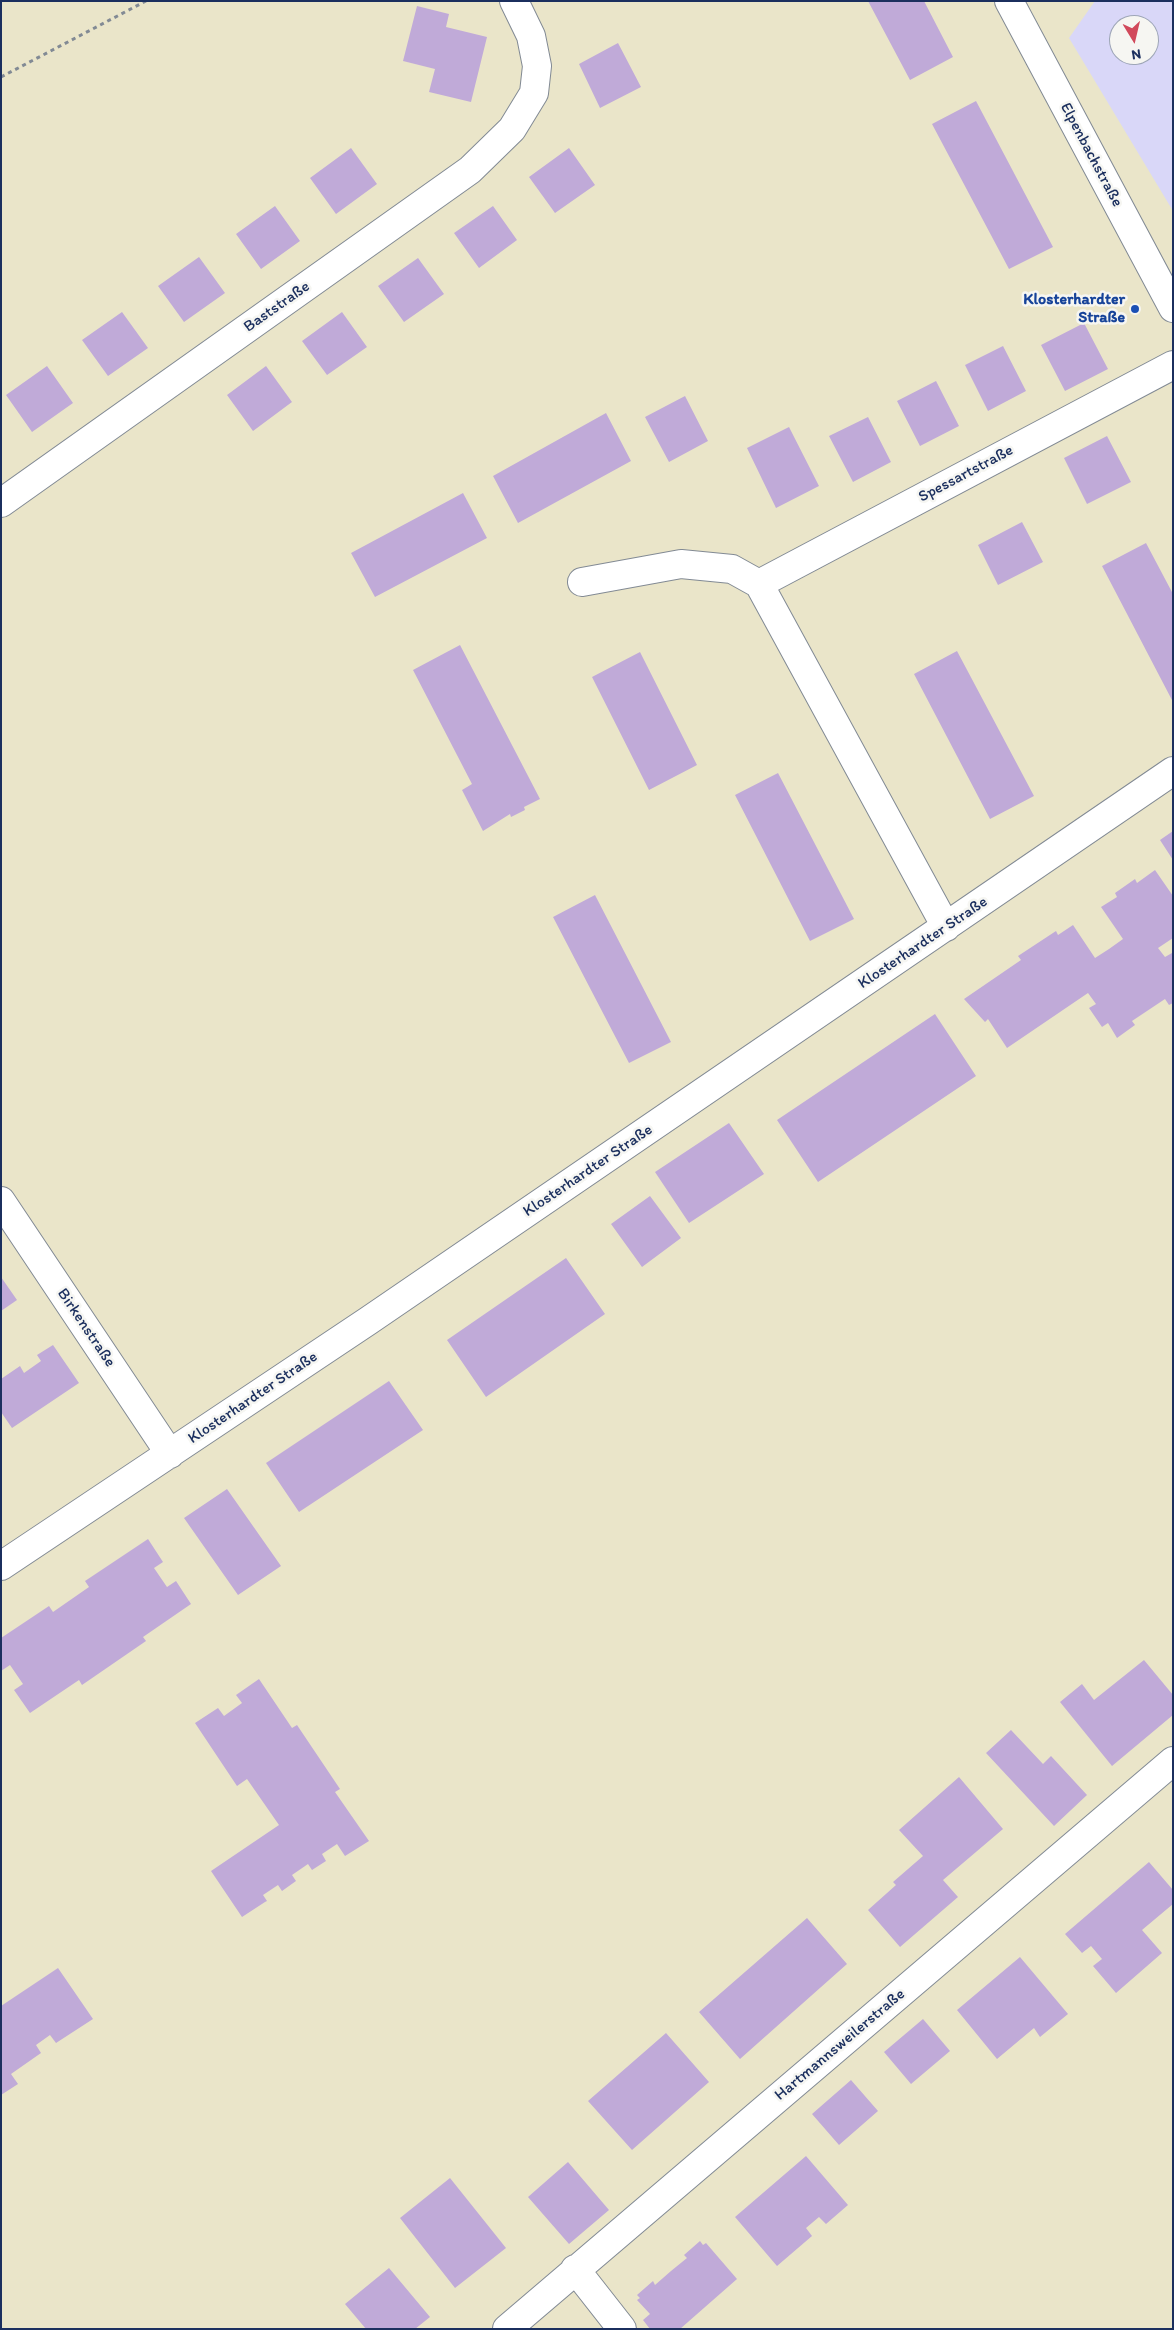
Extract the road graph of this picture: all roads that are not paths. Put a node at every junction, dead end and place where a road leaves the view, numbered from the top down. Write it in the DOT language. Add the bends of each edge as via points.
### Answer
graph roads {
  1 [pos="514,1"];
  2 [pos="1009,1"];
  3 [pos="1173,308"];
  4 [pos="1173,365"];
  5 [pos="1,503"];
  6 [pos="582,582"];
  7 [pos="759,584"];
  8 [pos="1173,771"];
  9 [pos="946,928"];
  10 [pos="1,1201"];
  11 [pos="170,1454"];
  12 [pos="1,1566"];
  13 [pos="1173,1761"];
  14 [pos="575,2269"];
  15 [pos="507,2329"];
  16 [pos="622,2329"];
  1 -- 5 [label="street, Baststraße" via="531,36 537,66 534,93 512,129 470,170"];
  2 -- 3 [label="street, Elpenbachstraße"];
  4 -- 7 [label="street, Spessartstraße"];
  6 -- 7 [label="street" via="681,564 732,569"];
  7 -- 9 [label="street"];
  8 -- 9 [label="street, Klosterhardter Straße"];
  9 -- 11 [label="street, Klosterhardter Straße"];
  10 -- 11 [label="street, Birkenstraße"];
  11 -- 12 [label="street, Klosterhardter Straße"];
  13 -- 14 [label="street, Hartmannsweilerstraße" via="599,2252"];
  14 -- 15 [label="street, Hartmannsweilerstraße"];
  14 -- 16 [label="street"];
}
